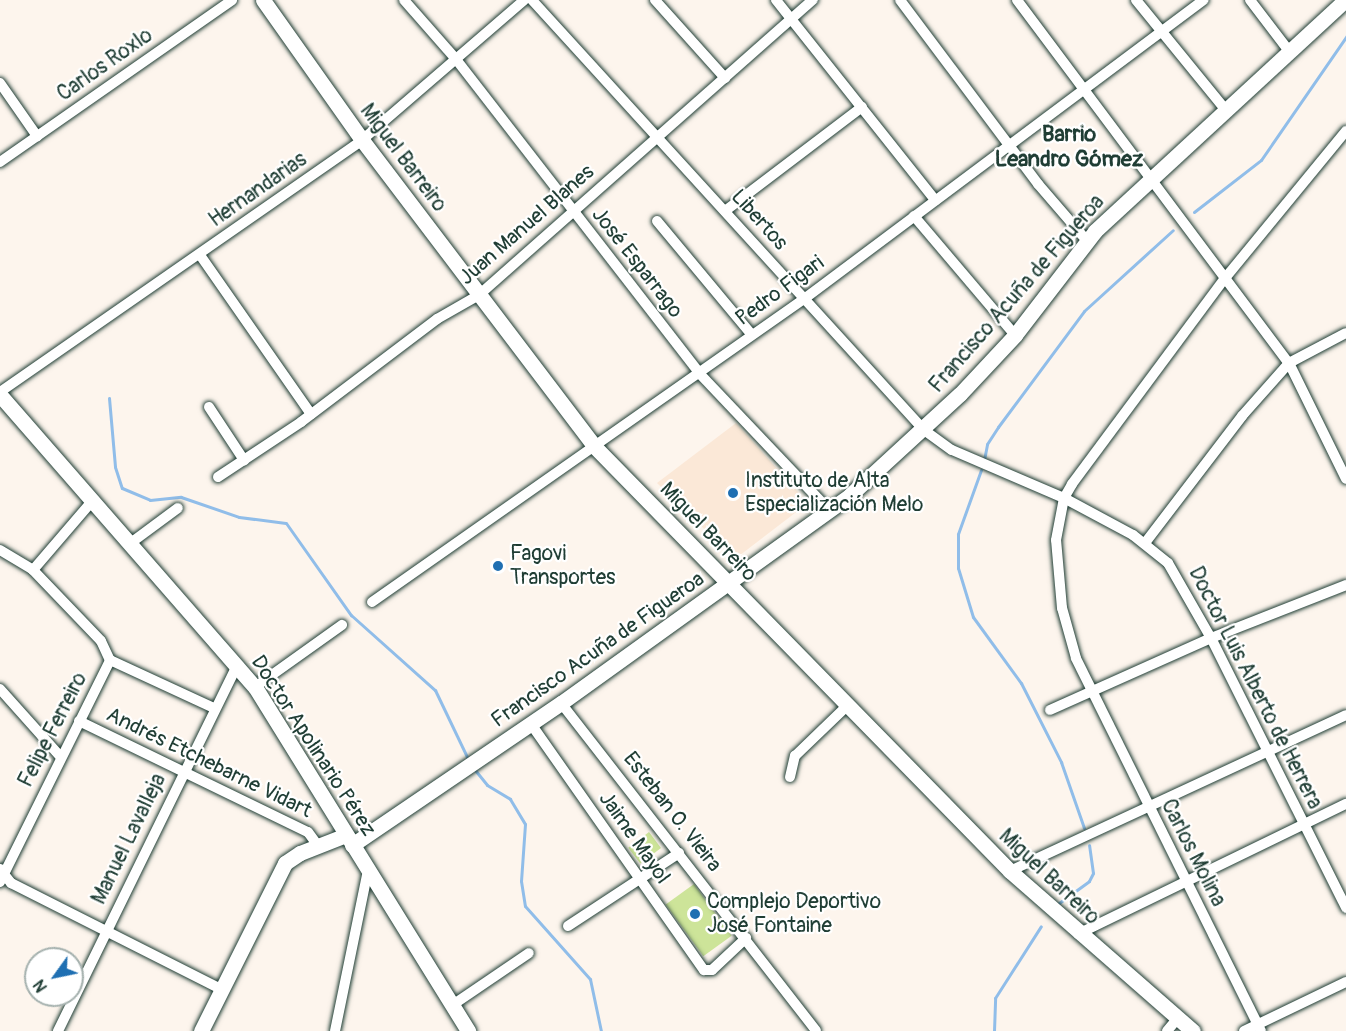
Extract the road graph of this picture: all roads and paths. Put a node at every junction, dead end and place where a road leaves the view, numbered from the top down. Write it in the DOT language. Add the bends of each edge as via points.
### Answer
graph roads {
  1 [pos="232,0"];
  2 [pos="262,0"];
  3 [pos="404,0"];
  4 [pos="524,0"];
  5 [pos="532,0"];
  6 [pos="656,0"];
  7 [pos="776,0"];
  8 [pos="813,0"];
  9 [pos="900,0"];
  10 [pos="1017,0"];
  11 [pos="1136,0"];
  12 [pos="1204,0"];
  13 [pos="1250,0"];
  14 [pos="1345,0"];
  15 [pos="792,18"];
  16 [pos="1160,32"];
  17 [pos="1289,51"];
  18 [pos="455,58"];
  19 [pos="725,78"];
  20 [pos="0,83"];
  21 [pos="1084,89"];
  22 [pos="862,107"];
  23 [pos="1225,109"];
  24 [pos="1346,131"];
  25 [pos="37,136"];
  26 [pos="658,137"];
  27 [pos="362,140"];
  28 [pos="1009,145"];
  29 [pos="0,162"];
  30 [pos="1152,177"];
  31 [pos="935,200"];
  32 [pos="725,211"];
  33 [pos="573,212"];
  34 [pos="914,216"];
  35 [pos="657,221"];
  36 [pos="1087,241"];
  37 [pos="200,255"];
  38 [pos="1226,277"];
  39 [pos="479,295"];
  40 [pos="804,299"];
  41 [pos="1346,333"];
  42 [pos="1015,334"];
  43 [pos="752,335"];
  44 [pos="1289,363"];
  45 [pos="699,373"];
  46 [pos="0,393"];
  47 [pos="209,407"];
  48 [pos="311,414"];
  49 [pos="924,430"];
  50 [pos="594,446"];
  51 [pos="244,460"];
  52 [pos="218,477"];
  53 [pos="1346,479"];
  54 [pos="1064,498"];
  55 [pos="93,500"];
  56 [pos="178,508"];
  57 [pos="830,511"];
  58 [pos="132,542"];
  59 [pos="1145,543"];
  60 [pos="0,550"];
  61 [pos="33,570"];
  62 [pos="729,584"];
  63 [pos="1346,585"];
  64 [pos="372,602"];
  65 [pos="342,625"];
  66 [pos="1211,638"];
  67 [pos="110,660"];
  68 [pos="237,664"];
  69 [pos="255,687"];
  70 [pos="0,689"];
  71 [pos="1091,692"];
  72 [pos="561,704"];
  73 [pos="848,705"];
  74 [pos="214,708"];
  75 [pos="1050,710"];
  76 [pos="1346,715"];
  77 [pos="79,721"];
  78 [pos="531,724"];
  79 [pos="1267,752"];
  80 [pos="60,756"];
  81 [pos="183,772"];
  82 [pos="790,777"];
  83 [pos="1346,804"];
  84 [pos="1148,807"];
  85 [pos="1303,824"];
  86 [pos="349,840"];
  87 [pos="318,846"];
  88 [pos="679,853"];
  89 [pos="368,870"];
  90 [pos="1010,871"];
  91 [pos="1,875"];
  92 [pos="639,879"];
  93 [pos="1186,880"];
  94 [pos="1346,909"];
  95 [pos="568,926"];
  96 [pos="108,928"];
  97 [pos="1078,934"];
  98 [pos="746,938"];
  99 [pos="529,953"];
  100 [pos="1346,982"];
  101 [pos="221,989"];
  102 [pos="451,1006"];
  103 [pos="1178,1018"];
  104 [pos="1259,1028"];
  105 [pos="58,1031"];
  106 [pos="201,1031"];
  107 [pos="335,1031"];
  108 [pos="468,1031"];
  109 [pos="816,1031"];
  110 [pos="1167,1031"];
  111 [pos="1193,1031"];
  112 [pos="1244,1031"];
  1 -- 25 [label="street, Carlos Roxlo"];
  2 -- 27 [label="street, Miguel Barreiro"];
  3 -- 18 [label="street, José Esparrago"];
  4 -- 18 [label="street, Hernandarias"];
  5 -- 26 [label="street, Libertos"];
  6 -- 19 [label="street"];
  7 -- 15 [label="street"];
  8 -- 15 [label="street, Juan Manuel Blanes"];
  9 -- 28 [label="street"];
  10 -- 21 [label="street"];
  11 -- 16 [label="street"];
  12 -- 16 [label="street, Pedro Figari"];
  13 -- 17 [label="street"];
  14 -- 17 [label="street, Francisco Acuña de Figueroa"];
  15 -- 19 [label="street, Juan Manuel Blanes"];
  15 -- 22 [label="street"];
  16 -- 21 [label="street, Pedro Figari"];
  16 -- 23 [label="street"];
  17 -- 23 [label="street, Francisco Acuña de Figueroa"];
  18 -- 27 [label="street, Hernandarias"];
  18 -- 33 [label="street, José Esparrago"];
  19 -- 26 [label="street, Juan Manuel Blanes"];
  20 -- 25 [label="street"];
  21 -- 28 [label="street, Pedro Figari"];
  21 -- 30 [label="street"];
  22 -- 31 [label="street"];
  22 -- 32 [label="street"];
  23 -- 30 [label="street, Francisco Acuña de Figueroa"];
  24 -- 38 [label="street"];
  25 -- 29 [label="street, Carlos Roxlo"];
  26 -- 32 [label="street, Libertos"];
  26 -- 33 [label="street, Juan Manuel Blanes"];
  27 -- 37 [label="street, Hernandarias"];
  27 -- 39 [label="street, Miguel Barreiro"];
  28 -- 31 [label="street, Pedro Figari"];
  28 -- 36 [label="street"];
  30 -- 36 [label="street, Francisco Acuña de Figueroa"];
  30 -- 38 [label="street"];
  31 -- 34 [label="street, Pedro Figari"];
  32 -- 40 [label="street, Libertos"];
  33 -- 39 [label="street, Juan Manuel Blanes"];
  33 -- 45 [label="street, José Esparrago"];
  34 -- 40 [label="street, Pedro Figari"];
  34 -- 42 [label="street"];
  35 -- 43 [label="street"];
  36 -- 42 [label="street, Francisco Acuña de Figueroa"];
  37 -- 46 [label="street, Hernandarias"];
  37 -- 48 [label="street"];
  38 -- 44 [label="street"];
  38 -- 54 [label="street"];
  39 -- 48 [label="street, Juan Manuel Blanes" via="406,340"];
  39 -- 50 [label="street, Miguel Barreiro"];
  40 -- 43 [label="street, Pedro Figari"];
  40 -- 49 [label="street, Libertos"];
  41 -- 44 [label="street"];
  42 -- 49 [label="street, Francisco Acuña de Figueroa"];
  43 -- 45 [label="street, Pedro Figari"];
  44 -- 53 [label="street"];
  44 -- 59 [label="street" via="1242,416"];
  45 -- 50 [label="street, Pedro Figari"];
  45 -- 57 [label="street, José Esparrago"];
  46 -- 55 [label="street, Doctor Apolinario Pérez"];
  47 -- 51 [label="street"];
  48 -- 51 [label="street, Juan Manuel Blanes"];
  49 -- 54 [label="street, Libertos" via="970,459"];
  49 -- 57 [label="street, Francisco Acuña de Figueroa"];
  50 -- 62 [label="street, Miguel Barreiro"];
  50 -- 64 [label="street, Pedro Figari"];
  51 -- 52 [label="street, Juan Manuel Blanes"];
  54 -- 59 [label="street, Doctor Luis Alberto de Herrera"];
  54 -- 71 [label="street, Carlos Molina" via="1056,566 1068,633"];
  55 -- 58 [label="street, Doctor Apolinario Pérez"];
  55 -- 61 [label="street"];
  56 -- 58 [label="street"];
  57 -- 62 [label="street, Francisco Acuña de Figueroa"];
  58 -- 68 [label="street, Doctor Apolinario Pérez"];
  59 -- 66 [label="street, Doctor Luis Alberto de Herrera" via="1178,576"];
  60 -- 61 [label="street"];
  61 -- 67 [label="street" via="101,641"];
  62 -- 72 [label="street, Francisco Acuña de Figueroa"];
  62 -- 73 [label="street, Miguel Barreiro"];
  63 -- 66 [label="street"];
  65 -- 69 [label="street"];
  66 -- 71 [label="street"];
  66 -- 79 [label="street, Doctor Luis Alberto de Herrera"];
  67 -- 74 [label="street"];
  67 -- 77 [label="street, Felipe Ferreiro"];
  68 -- 69 [label="street, Doctor Apolinario Pérez"];
  68 -- 74 [label="street, Manuel Lavalleja"];
  69 -- 86 [label="street, Doctor Apolinario Pérez"];
  70 -- 80 [label="street"];
  71 -- 75 [label="street"];
  71 -- 84 [label="street, Carlos Molina"];
  72 -- 78 [label="street, Francisco Acuña de Figueroa"];
  72 -- 88 [label="street, Esteban O. Vieira"];
  73 -- 82 [label="street" via="795,756"];
  73 -- 90 [label="street, Miguel Barreiro"];
  74 -- 81 [label="street, Manuel Lavalleja"];
  76 -- 79 [label="street"];
  77 -- 80 [label="street, Felipe Ferreiro"];
  77 -- 81 [label="street, Andrés Etchebarne Vidart"];
  78 -- 86 [label="street, Francisco Acuña de Figueroa"];
  78 -- 92 [label="street, Jaime Mayol"];
  79 -- 84 [label="street"];
  79 -- 85 [label="street, Doctor Luis Alberto de Herrera"];
  80 -- 91 [label="street, Felipe Ferreiro"];
  81 -- 87 [label="street, Andrés Etchebarne Vidart" via="308,832"];
  81 -- 96 [label="street, Manuel Lavalleja"];
  83 -- 85 [label="street"];
  84 -- 90 [label="street"];
  84 -- 93 [label="street, Carlos Molina"];
  85 -- 93 [label="street"];
  85 -- 94 [label="street, Doctor Luis Alberto de Herrera"];
  86 -- 87 [label="street, Francisco Acuña de Figueroa"];
  86 -- 89 [label="street, Doctor Apolinario Pérez"];
  87 -- 101 [label="street, Francisco Acuña de Figueroa" via="285,862"];
  88 -- 92 [label="street"];
  88 -- 98 [label="street, Esteban O. Vieira"];
  89 -- 102 [label="street, Doctor Apolinario Pérez"];
  89 -- 107 [label="street"];
  90 -- 97 [label="street, Miguel Barreiro"];
  91 -- 96 [label="street"];
  92 -- 95 [label="street"];
  92 -- 98 [label="street, Jaime Mayol" via="708,971"];
  93 -- 97 [label="street"];
  93 -- 104 [label="street, Carlos Molina"];
  96 -- 101 [label="street"];
  96 -- 105 [label="street, Manuel Lavalleja"];
  97 -- 103 [label="street, Miguel Barreiro"];
  98 -- 109 [label="street, Esteban O. Vieira"];
  99 -- 102 [label="street"];
  100 -- 104 [label="street"];
  101 -- 106 [label="street, Francisco Acuña de Figueroa"];
  102 -- 108 [label="street, Doctor Apolinario Pérez"];
  103 -- 110 [label="street"];
  103 -- 111 [label="street, Miguel Barreiro"];
  104 -- 112 [label="street"];
}
